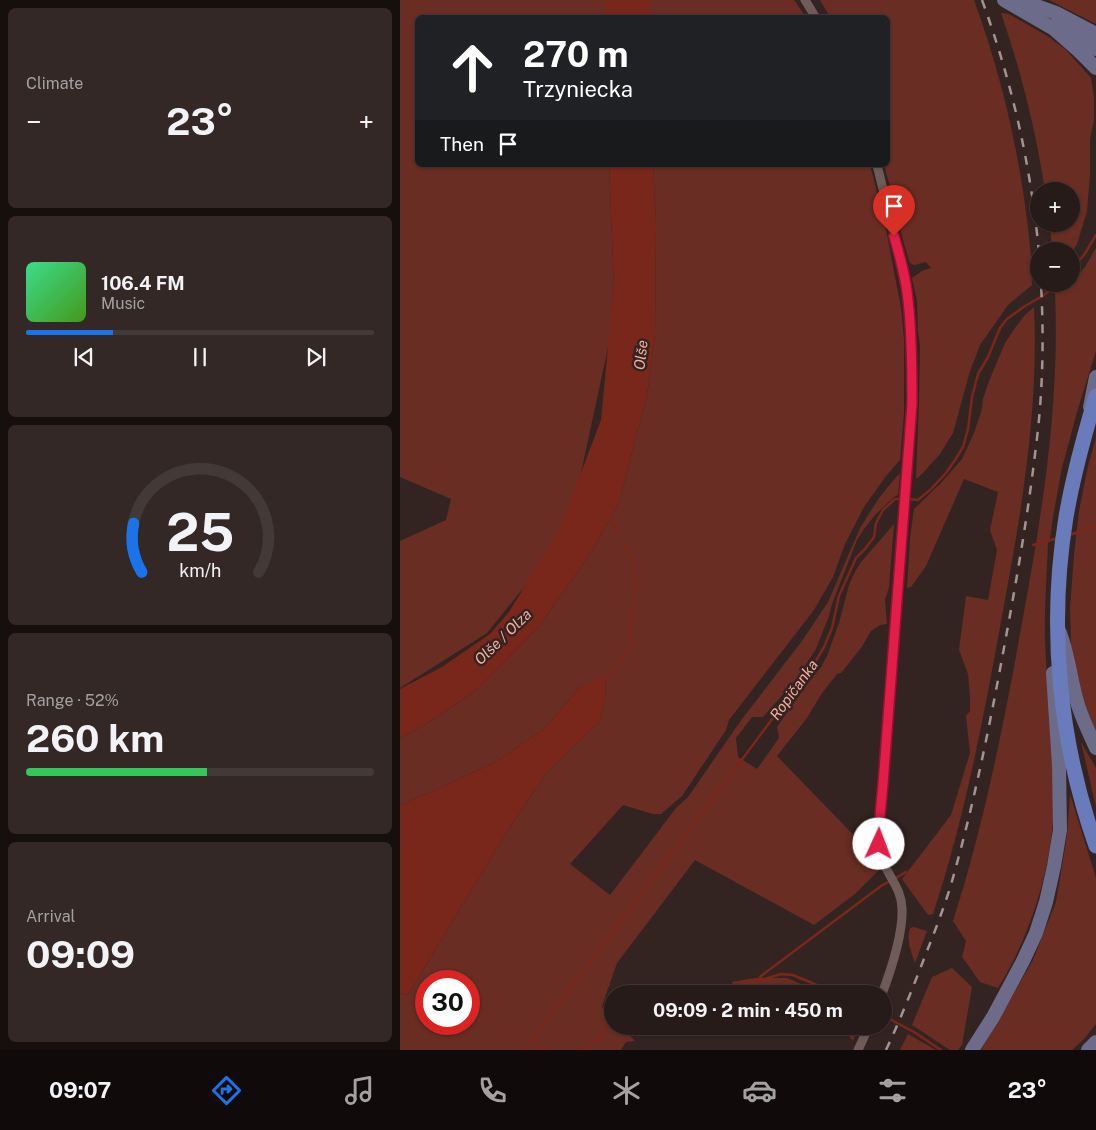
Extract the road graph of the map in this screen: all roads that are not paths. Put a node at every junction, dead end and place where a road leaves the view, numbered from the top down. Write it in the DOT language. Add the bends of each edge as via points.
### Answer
graph roads {
  1 [pos="805,0"];
  2 [pos="1004,0"];
  3 [pos="1012,0"];
  4 [pos="1020,0"];
  5 [pos="814,15"];
  6 [pos="1096,34"];
  7 [pos="1096,49"];
  8 [pos="1096,68"];
  9 [pos="877,167"];
  10 [pos="1096,377"];
  11 [pos="1096,396"];
  12 [pos="1096,408"];
  13 [pos="1085,432"];
  14 [pos="1058,628"];
  15 [pos="1096,748"];
  16 [pos="1096,846"];
  17 [pos="885,985"];
  18 [pos="865,1035"];
  19 [pos="1096,1042"];
  20 [pos="858,1050"];
  21 [pos="972,1050"];
  22 [pos="1088,1050"];
  1 -- 5 [label="street"];
  2 -- 8 [label="main road" via="1054,29"];
  3 -- 7 [label="main road" via="1037,11"];
  4 -- 6 [label="main road" via="1056,13"];
  9 -- 17 [label="street" via="904,274 912,358 912,404 879,826 881,857 896,884 903,910 900,935"];
  10 -- 13 [label="main road"];
  11 -- 13 [label="main road"];
  12 -- 13 [label="main road"];
  13 -- 14 [label="main road" via="1065,524"];
  14 -- 15 [label="main road" via="1077,701"];
  14 -- 16 [label="main road" via="1060,687 1067,740"];
  14 -- 21 [label="main road" via="1052,651 1060,830 1054,866 1046,902 1023,961"];
  18 -- 20 [label="street"];
  19 -- 22 [label="main road"];
}
